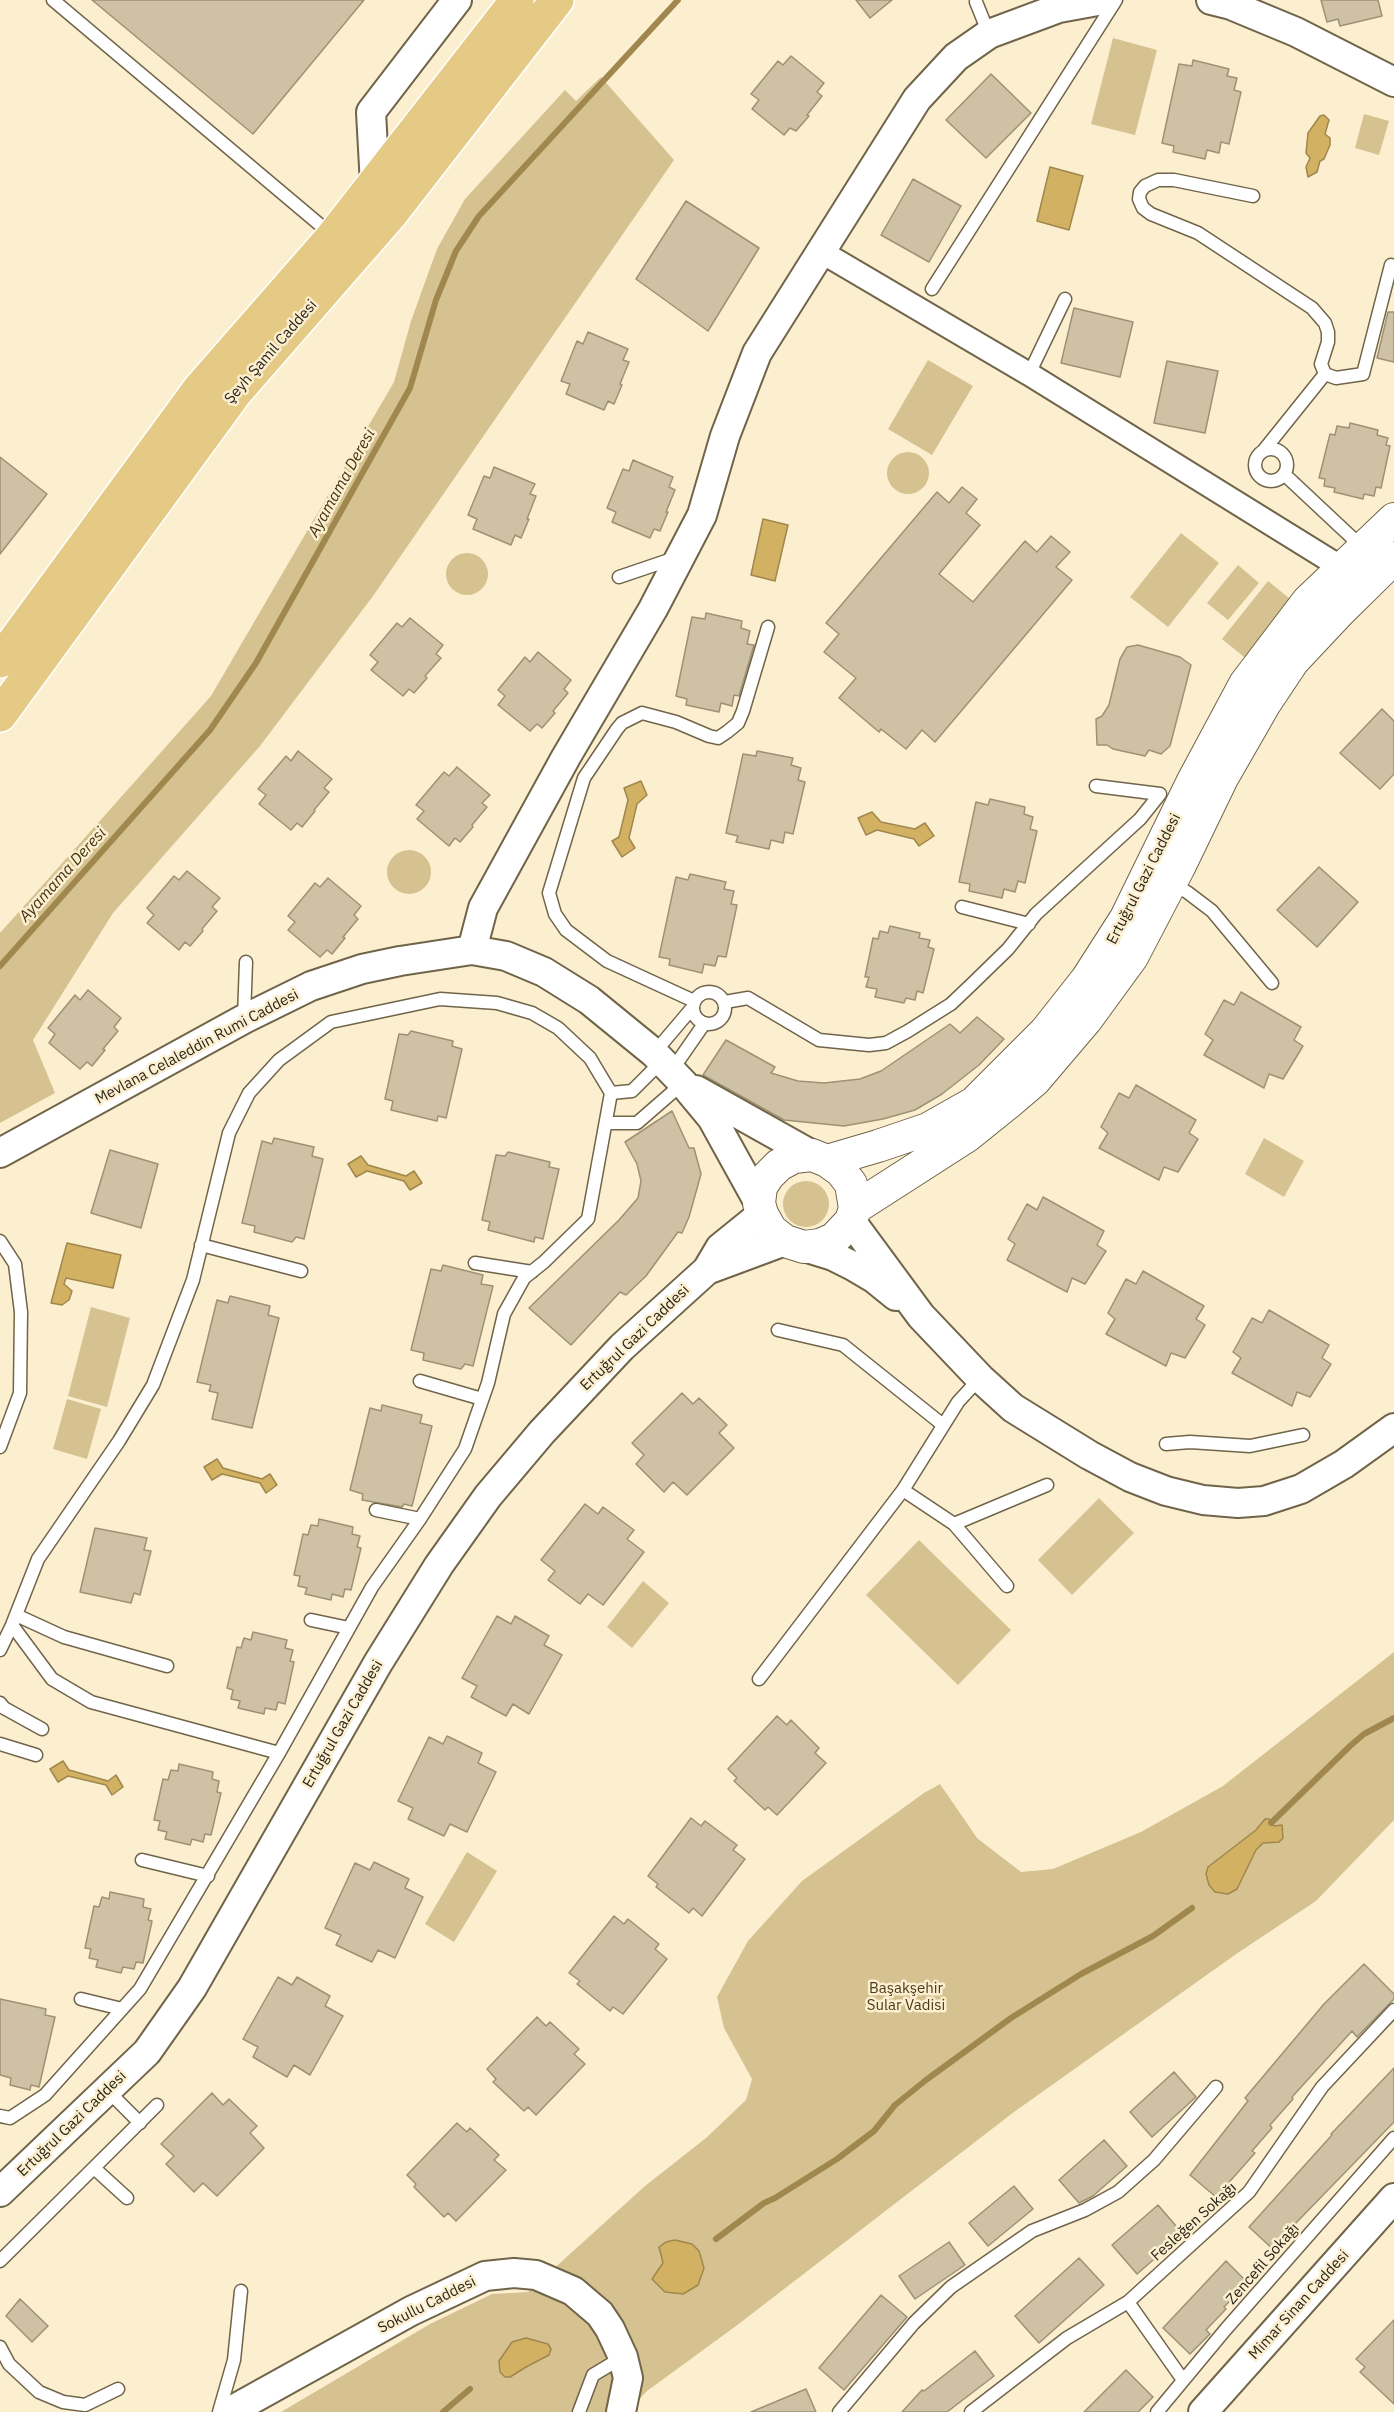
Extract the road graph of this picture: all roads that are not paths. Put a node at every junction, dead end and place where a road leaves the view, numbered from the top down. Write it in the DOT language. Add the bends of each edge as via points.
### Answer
graph roads {
  1 [pos="53,0"];
  2 [pos="457,0"];
  3 [pos="517,0"];
  4 [pos="557,0"];
  5 [pos="1103,0"];
  6 [pos="1116,0"];
  7 [pos="1211,0"];
  8 [pos="976,2"];
  9 [pos="989,34"];
  10 [pos="1394,82"];
  11 [pos="375,185"];
  12 [pos="1253,196"];
  13 [pos="333,236"];
  14 [pos="820,251"];
  15 [pos="1391,265"];
  16 [pos="932,289"];
  17 [pos="1065,299"];
  18 [pos="1029,374"];
  19 [pos="1325,374"];
  20 [pos="1264,450"];
  21 [pos="1284,474"];
  22 [pos="1394,519"];
  23 [pos="682,556"];
  24 [pos="1375,561"];
  25 [pos="619,577"];
  26 [pos="768,627"];
  27 [pos="0,661"];
  28 [pos="0,715"];
  29 [pos="1096,786"];
  30 [pos="1171,884"];
  31 [pos="962,907"];
  32 [pos="1029,924"];
  33 [pos="472,951"];
  34 [pos="246,962"];
  35 [pos="1272,983"];
  36 [pos="725,1002"];
  37 [pos="694,1004"];
  38 [pos="244,1019"];
  39 [pos="704,1024"];
  40 [pos="668,1067"];
  41 [pos="611,1093"];
  42 [pos="607,1123"];
  43 [pos="0,1153"];
  44 [pos="819,1158"];
  45 [pos="760,1208"];
  46 [pos="853,1214"];
  47 [pos="0,1241"];
  48 [pos="794,1244"];
  49 [pos="201,1245"];
  50 [pos="475,1263"];
  51 [pos="706,1270"];
  52 [pos="301,1271"];
  53 [pos="532,1272"];
  54 [pos="921,1316"];
  55 [pos="778,1330"];
  56 [pos="980,1378"];
  57 [pos="420,1381"];
  58 [pos="482,1399"];
  59 [pos="943,1425"];
  60 [pos="1394,1428"];
  61 [pos="1303,1435"];
  62 [pos="1166,1444"];
  63 [pos="0,1447"];
  64 [pos="1047,1485"];
  65 [pos="903,1490"];
  66 [pos="376,1510"];
  67 [pos="420,1519"];
  68 [pos="954,1524"];
  69 [pos="1007,1586"];
  70 [pos="14,1620"];
  71 [pos="311,1620"];
  72 [pos="349,1628"];
  73 [pos="0,1650"];
  74 [pos="167,1666"];
  75 [pos="759,1678"];
  76 [pos="0,1703"];
  77 [pos="42,1729"];
  78 [pos="0,1744"];
  79 [pos="279,1753"];
  80 [pos="36,1755"];
  81 [pos="142,1860"];
  82 [pos="208,1876"];
  83 [pos="81,2000"];
  84 [pos="122,2009"];
  85 [pos="1394,2010"];
  86 [pos="1216,2087"];
  87 [pos="107,2090"];
  88 [pos="157,2105"];
  89 [pos="0,2116"];
  90 [pos="140,2123"];
  91 [pos="1394,2138"];
  92 [pos="94,2168"];
  93 [pos="0,2192"];
  94 [pos="127,2198"];
  95 [pos="1394,2198"];
  96 [pos="0,2261"];
  97 [pos="241,2291"];
  98 [pos="1128,2302"];
  99 [pos="0,2347"];
  100 [pos="623,2358"];
  101 [pos="1183,2380"];
  102 [pos="118,2389"];
  103 [pos="219,2412"];
  104 [pos="229,2412"];
  105 [pos="579,2412"];
  106 [pos="621,2412"];
  107 [pos="839,2412"];
  108 [pos="971,2412"];
  109 [pos="1157,2412"];
  110 [pos="1203,2412"];
  1 -- 13 [label="lane"];
  2 -- 11 [label="street" via="371,112"];
  3 -- 11 [label="main road, Şeyh Şamil Caddesi"];
  4 -- 28 [label="main road, Şeyh Şamil Caddesi" via="392,214 235,393"];
  5 -- 9 [label="street" via="1059,8"];
  6 -- 16 [label="lane"];
  7 -- 10 [label="street" via="1296,32"];
  8 -- 9 [label="lane"];
  9 -- 14 [label="street" via="956,57 917,99"];
  11 -- 13 [label="main road, Şeyh Şamil Caddesi"];
  12 -- 19 [label="lane" via="1158,180 1144,186 1139,199 1151,214 1197,233 1320,315 1328,332 1321,364"];
  13 -- 27 [label="main road, Şeyh Şamil Caddesi" via="200,388"];
  14 -- 18 [label="street"];
  14 -- 23 [label="street" via="757,353 725,436 702,515"];
  15 -- 19 [label="lane" via="1363,374 1335,378"];
  17 -- 18 [label="lane"];
  18 -- 24 [label="street"];
  19 -- 20 [label="lane"];
  20 -- 21 [label="lane" via="1274,449 1283,455 1287,464"];
  20 -- 21 [label="lane" via="1255,462 1260,476 1270,480"];
  21 -- 24 [label="lane"];
  22 -- 24 [label="main road, Ertuğrul Gazi Caddesi"];
  23 -- 25 [label="lane"];
  23 -- 33 [label="street" via="483,908"];
  24 -- 30 [label="main road, Ertuğrul Gazi Caddesi" via="1293,661 1264,703 1222,778"];
  24 -- 44 [label="main road, Ertuğrul Gazi Caddesi" via="1308,601 1245,684 1122,927 1046,1031 974,1103 928,1129"];
  26 -- 37 [label="lane" via="743,711 738,723 727,732 718,738 709,736 642,713 616,729 584,778 549,893 555,914 566,930 607,962"];
  29 -- 32 [label="lane" via="1160,794 1140,819"];
  30 -- 35 [label="lane" via="1212,910"];
  30 -- 46 [label="main road, Ertuğrul Gazi Caddesi" via="1113,985 1035,1080 967,1136"];
  31 -- 32 [label="lane"];
  32 -- 36 [label="lane" via="951,1004 886,1043 856,1045 819,1040 748,998"];
  33 -- 38 [label="street, Mevlana Celaleddin Rumi Caddesi" via="362,969 311,986"];
  33 -- 40 [label="street, Mevlana Celaleddin Rumi Caddesi" via="506,956 544,972 589,1000"];
  34 -- 38 [label="lane"];
  36 -- 37 [label="lane" via="712,992 702,993"];
  36 -- 39 [label="lane" via="725,1013 719,1022"];
  37 -- 39 [label="lane" via="695,1017"];
  37 -- 40 [label="lane"];
  38 -- 43 [label="street, Mevlana Celaleddin Rumi Caddesi"];
  39 -- 40 [label="lane"];
  40 -- 41 [label="lane" via="633,1091"];
  40 -- 42 [label="lane" via="637,1123"];
  40 -- 44 [label="street"];
  40 -- 45 [label="street" via="712,1118"];
  41 -- 42 [label="lane"];
  41 -- 49 [label="lane" via="590,1058 558,1028 532,1013 497,1003 440,999 331,1022 279,1060 249,1093 229,1133"];
  42 -- 53 [label="lane" via="588,1219"];
  44 -- 45 [label="main road" via="794,1157 779,1165 761,1187"];
  44 -- 46 [label="main road" via="841,1171 851,1184"];
  45 -- 48 [label="main road" via="771,1230"];
  45 -- 51 [label="street" via="720,1248"];
  46 -- 48 [label="main road" via="834,1239 820,1245"];
  46 -- 54 [label="street"];
  47 -- 63 [label="lane" via="15,1264 21,1312 20,1393"];
  48 -- 51 [label="street"];
  48 -- 54 [label="street" via="853,1266"];
  49 -- 52 [label="lane"];
  49 -- 70 [label="lane" via="193,1280 153,1385 38,1559"];
  50 -- 53 [label="lane"];
  51 -- 87 [label="street, Ertuğrul Gazi Caddesi" via="622,1347 488,1496 378,1663 192,1988 147,2052"];
  53 -- 58 [label="lane" via="524,1278 504,1314"];
  54 -- 56 [label="street"];
  55 -- 59 [label="lane" via="843,1345"];
  56 -- 59 [label="lane"];
  56 -- 60 [label="street" via="1013,1408 1089,1455 1166,1491 1203,1500 1264,1501 1300,1489"];
  57 -- 58 [label="lane"];
  58 -- 67 [label="lane" via="465,1449"];
  59 -- 65 [label="lane"];
  61 -- 62 [label="lane" via="1250,1446"];
  64 -- 68 [label="lane"];
  65 -- 68 [label="lane"];
  65 -- 75 [label="lane"];
  66 -- 67 [label="lane"];
  67 -- 72 [label="lane" via="372,1587"];
  68 -- 69 [label="lane"];
  70 -- 73 [label="lane"];
  70 -- 74 [label="lane"];
  70 -- 79 [label="lane" via="52,1679 91,1702"];
  71 -- 72 [label="lane"];
  72 -- 79 [label="lane"];
  76 -- 77 [label="lane"];
  78 -- 80 [label="lane"];
  79 -- 82 [label="lane"];
  81 -- 82 [label="lane"];
  82 -- 84 [label="lane" via="140,1989"];
  83 -- 84 [label="lane"];
  84 -- 89 [label="lane" via="45,2095 10,2118"];
  85 -- 98 [label="lane, Fesleğen Sokağı" via="1322,2087 1249,2192"];
  86 -- 107 [label="lane" via="1154,2160 1118,2192 1085,2211 1032,2231 951,2287 914,2323"];
  87 -- 90 [label="lane"];
  87 -- 93 [label="street, Ertuğrul Gazi Caddesi"];
  88 -- 90 [label="lane"];
  90 -- 92 [label="lane"];
  91 -- 101 [label="lane, Zencefil Sokağı"];
  92 -- 94 [label="lane"];
  92 -- 96 [label="lane"];
  95 -- 110 [label="street, Mimar Sinan Caddesi"];
  97 -- 103 [label="lane" via="234,2360"];
  98 -- 101 [label="lane"];
  98 -- 108 [label="lane, Fesleğen Sokağı" via="1067,2338"];
  99 -- 102 [label="lane" via="9,2364 39,2392 63,2402 85,2404"];
  100 -- 104 [label="street, Sokullu Caddesi" via="600,2314 573,2291 514,2272 485,2276 411,2311"];
  100 -- 105 [label="lane" via="593,2375"];
  100 -- 106 [label="street, Sokullu Caddesi" via="628,2378"];
  101 -- 109 [label="lane, Zencefil Sokağı"];
}
